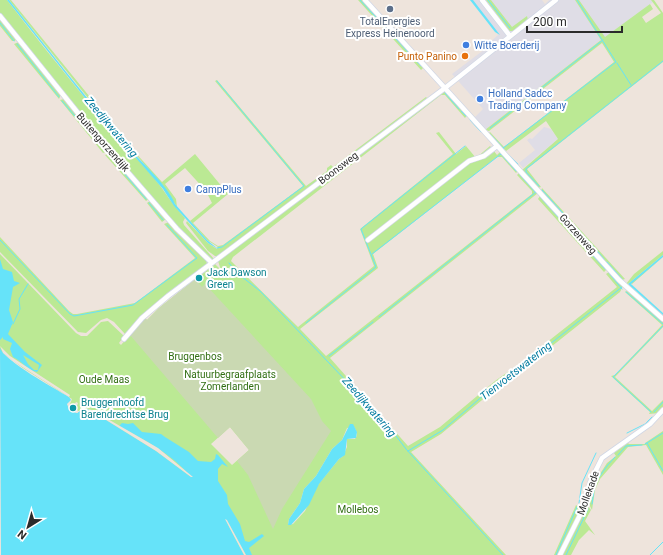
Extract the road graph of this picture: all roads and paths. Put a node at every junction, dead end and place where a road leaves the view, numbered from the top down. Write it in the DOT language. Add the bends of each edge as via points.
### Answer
graph roads {
  1 [pos="365,0"];
  2 [pos="482,0"];
  3 [pos="556,0"];
  4 [pos="0,16"];
  5 [pos="510,36"];
  6 [pos="444,88"];
  7 [pos="498,146"];
  8 [pos="368,240"];
  9 [pos="212,263"];
  10 [pos="663,319"];
  11 [pos="124,339"];
  12 [pos="663,410"];
  13 [pos="560,555"];
  1 -- 6 [label="street, Gorzenweg"];
  2 -- 5 [label="street"];
  3 -- 5 [label="street, Boonsweg"];
  4 -- 9 [label="street, Buitengorzendijk" via="98,138 177,229"];
  5 -- 6 [label="street, Boonsweg"];
  6 -- 7 [label="street, Gorzenweg"];
  6 -- 9 [label="street, Boonsweg"];
  7 -- 8 [label="street" via="484,156 469,161"];
  7 -- 10 [label="street, Gorzenweg" via="622,283"];
  9 -- 11 [label="street, Boonsweg" via="151,310"];
  12 -- 13 [label="street, Mollekade" via="650,424 602,458 591,480 582,511"];
}
